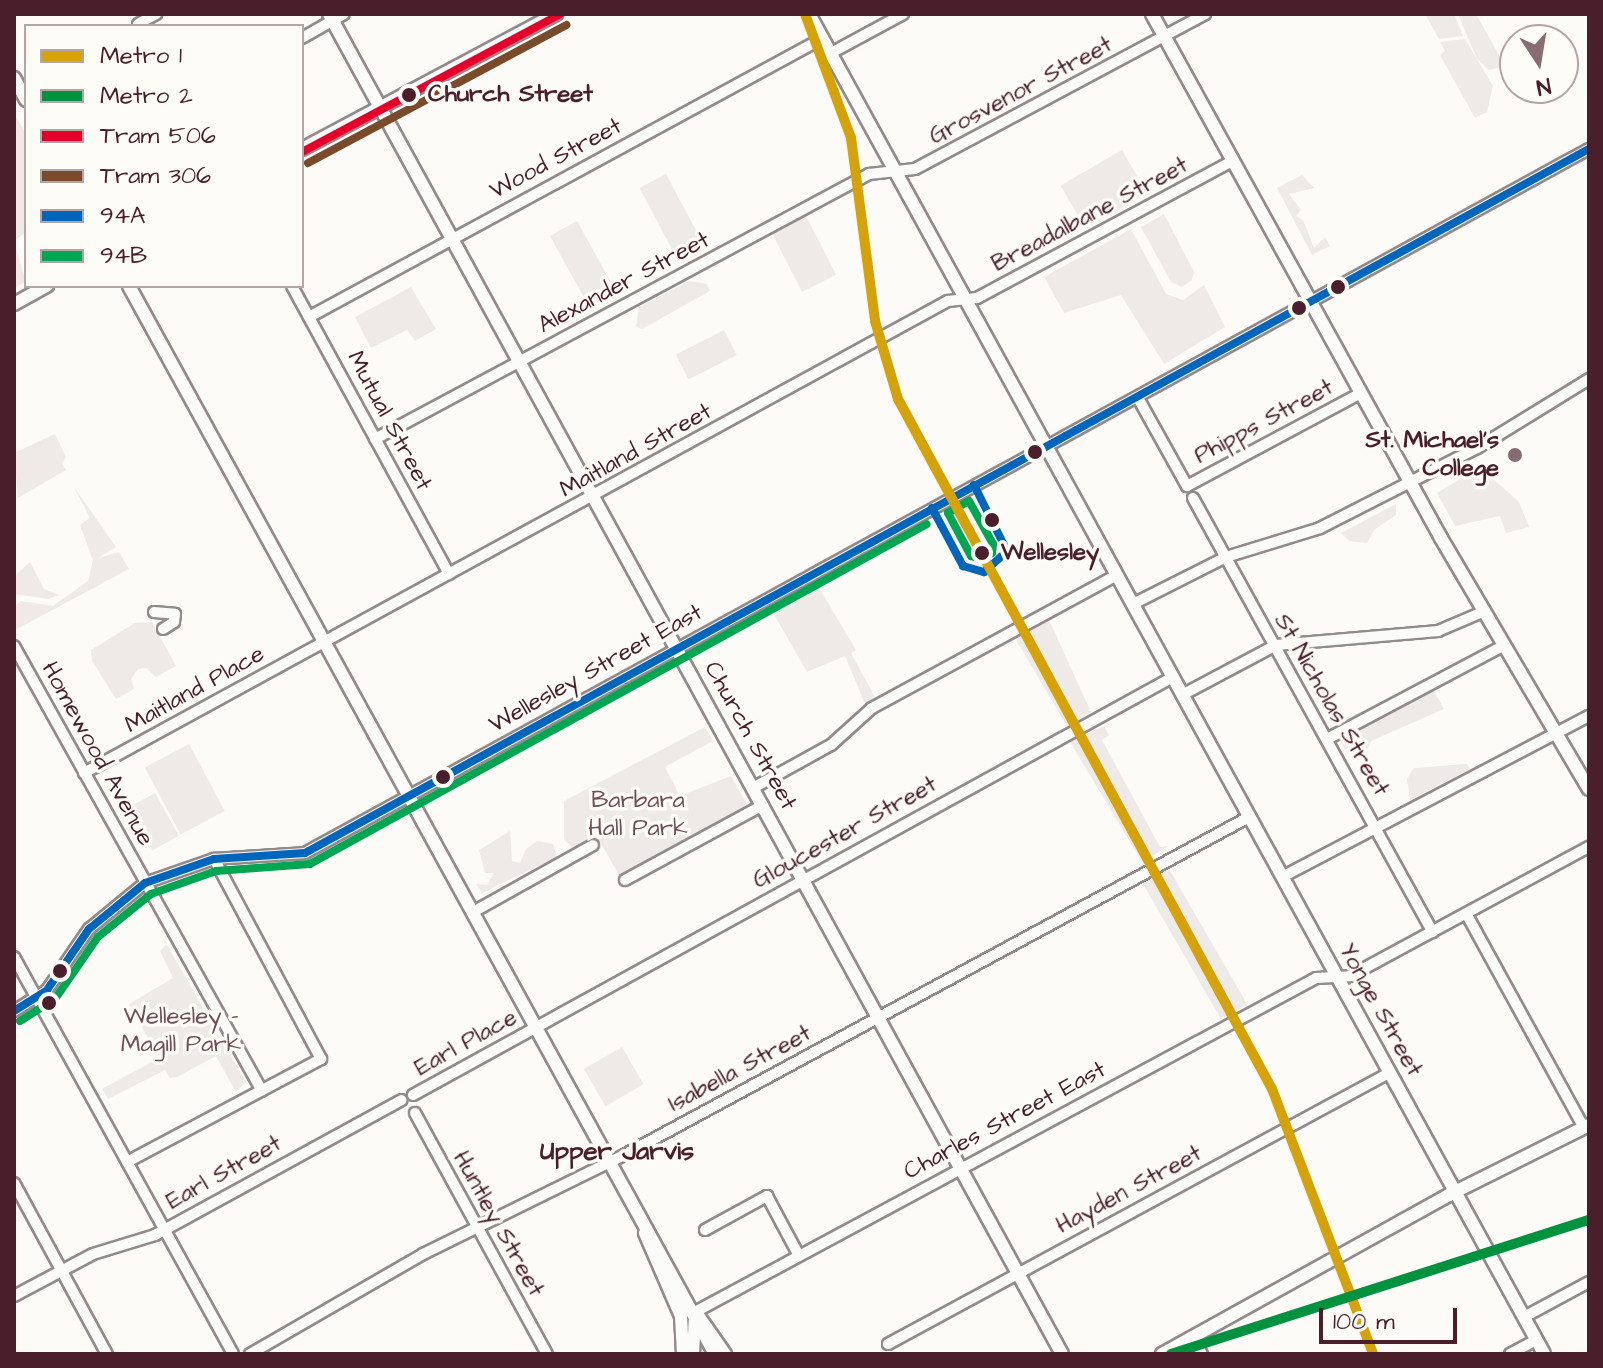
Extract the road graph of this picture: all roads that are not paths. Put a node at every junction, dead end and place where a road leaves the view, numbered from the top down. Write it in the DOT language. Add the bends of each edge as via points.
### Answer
graph roads {
  1 [pos="156,14"];
  2 [pos="556,14"];
  3 [pos="809,14"];
  4 [pos="903,14"];
  5 [pos="1152,14"];
  6 [pos="1205,14"];
  7 [pos="335,17"];
  8 [pos="137,21"];
  9 [pos="1165,36"];
  10 [pos="304,37"];
  11 [pos="823,38"];
  12 [pos="831,53"];
  13 [pos="14,78"];
  14 [pos="24,96"];
  15 [pos="381,109"];
  16 [pos="304,148"];
  17 [pos="1589,149"];
  18 [pos="1233,161"];
  19 [pos="895,170"];
  20 [pos="451,239"];
  21 [pos="43,288"];
  22 [pos="130,288"];
  23 [pos="293,288"];
  24 [pos="965,298"];
  25 [pos="1311,303"];
  26 [pos="14,304"];
  27 [pos="309,317"];
  28 [pos="519,363"];
  29 [pos="1589,379"];
  30 [pos="1361,393"];
  31 [pos="1138,398"];
  32 [pos="375,439"];
  33 [pos="1047,447"];
  34 [pos="1410,482"];
  35 [pos="593,496"];
  36 [pos="1193,498"];
  37 [pos="1226,557"];
  38 [pos="449,574"];
  39 [pos="1117,575"];
  40 [pos="1133,604"];
  41 [pos="1485,611"];
  42 [pos="154,612"];
  43 [pos="163,629"];
  44 [pos="326,642"];
  45 [pos="1276,645"];
  46 [pos="1505,645"];
  47 [pos="14,646"];
  48 [pos="676,647"];
  49 [pos="1173,677"];
  50 [pos="1182,695"];
  51 [pos="1589,716"];
  52 [pos="1556,733"];
  53 [pos="1329,738"];
  54 [pos="84,773"];
  55 [pos="753,788"];
  56 [pos="1589,789"];
  57 [pos="411,795"];
  58 [pos="763,805"];
  59 [pos="1249,817"];
  60 [pos="1377,827"];
  61 [pos="593,845"];
  62 [pos="1589,847"];
  63 [pos="214,859"];
  64 [pos="1282,877"];
  65 [pos="803,879"];
  66 [pos="625,880"];
  67 [pos="145,883"];
  68 [pos="475,911"];
  69 [pos="1467,915"];
  70 [pos="1433,932"];
  71 [pos="14,957"];
  72 [pos="1337,975"];
  73 [pos="36,998"];
  74 [pos="14,1011"];
  75 [pos="878,1017"];
  76 [pos="538,1026"];
  77 [pos="1389,1073"];
  78 [pos="262,1091"];
  79 [pos="413,1095"];
  80 [pos="402,1100"];
  81 [pos="415,1113"];
  82 [pos="1586,1127"];
  83 [pos="612,1159"];
  84 [pos="127,1162"];
  85 [pos="960,1167"];
  86 [pos="14,1183"];
  87 [pos="1455,1192"];
  88 [pos="635,1203"];
  89 [pos="164,1229"];
  90 [pos="476,1229"];
  91 [pos="705,1230"];
  92 [pos="798,1254"];
  93 [pos="61,1271"];
  94 [pos="1017,1274"];
  95 [pos="1589,1282"];
  96 [pos="14,1296"];
  97 [pos="695,1312"];
  98 [pos="1524,1317"];
  99 [pos="1193,1337"];
  100 [pos="1536,1340"];
  101 [pos="888,1344"];
  102 [pos="107,1354"];
  103 [pos="233,1354"];
  104 [pos="250,1354"];
  105 [pos="547,1354"];
  106 [pos="683,1354"];
  107 [pos="693,1354"];
  108 [pos="715,1354"];
  109 [pos="725,1354"];
  110 [pos="1062,1354"];
  111 [pos="1162,1354"];
  112 [pos="1202,1354"];
  113 [pos="1510,1354"];
  114 [pos="1544,1354"];
  1 -- 8 [label="street"];
  2 -- 15 [label="main road"];
  3 -- 11 [label="main road, Yonge Street"];
  4 -- 12 [label="street"];
  5 -- 9 [label="main road"];
  6 -- 9 [label="street, Grosvenor Street"];
  7 -- 10 [label="street"];
  7 -- 15 [label="main road, Church Street"];
  9 -- 18 [label="main road"];
  9 -- 19 [label="street, Grosvenor Street" via="963,146 915,169"];
  11 -- 12 [label="main road, Yonge Street"];
  11 -- 20 [label="street, Wood Street"];
  12 -- 19 [label="main road, Yonge Street"];
  13 -- 14 [label="main road"];
  15 -- 16 [label="main road"];
  15 -- 20 [label="main road, Church Street"];
  17 -- 25 [label="street, Wellesley Street East"];
  18 -- 24 [label="street, Breadalbane Street" via="980,296"];
  18 -- 25 [label="main road"];
  19 -- 24 [label="main road, Yonge Street"];
  19 -- 28 [label="street, Alexander Street" via="869,174"];
  20 -- 27 [label="street, Wood Street"];
  20 -- 28 [label="main road, Church Street"];
  21 -- 26 [label="main road"];
  22 -- 44 [label="main road"];
  23 -- 27 [label="street, Mutual Street"];
  24 -- 33 [label="main road, Yonge Street"];
  24 -- 35 [label="street, Maitland Street" via="948,301"];
  25 -- 30 [label="main road"];
  25 -- 31 [label="street, Wellesley Street East"];
  27 -- 32 [label="street, Mutual Street"];
  28 -- 32 [label="street, Alexander Street"];
  28 -- 35 [label="main road, Church Street"];
  29 -- 34 [label="street"];
  30 -- 31 [label="street, Phipps Street" via="1187,486"];
  30 -- 34 [label="main road"];
  31 -- 33 [label="street, Wellesley Street East"];
  32 -- 38 [label="street, Mutual Street"];
  33 -- 39 [label="main road, Yonge Street"];
  33 -- 48 [label="street, Wellesley Street East"];
  34 -- 37 [label="street" via="1320,528"];
  34 -- 41 [label="main road"];
  35 -- 38 [label="street, Maitland Street"];
  35 -- 48 [label="main road, Church Street"];
  36 -- 37 [label="street, St Nicholas Street"];
  37 -- 40 [label="street"];
  37 -- 45 [label="street, St Nicholas Street"];
  38 -- 44 [label="street, Maitland Street"];
  39 -- 40 [label="main road, Yonge Street"];
  39 -- 55 [label="street" via="872,708 831,745"];
  40 -- 49 [label="main road, Yonge Street"];
  41 -- 45 [label="street" via="1438,631"];
  41 -- 46 [label="main road"];
  42 -- 43 [label="street" via="175,614"];
  44 -- 54 [label="street, Maitland Place"];
  44 -- 57 [label="main road"];
  45 -- 50 [label="street"];
  45 -- 53 [label="street, St Nicholas Street"];
  46 -- 52 [label="main road"];
  46 -- 53 [label="street"];
  47 -- 54 [label="street, Homewood Avenue"];
  48 -- 55 [label="main road, Church Street"];
  48 -- 57 [label="street, Wellesley Street East"];
  49 -- 50 [label="main road, Yonge Street"];
  49 -- 65 [label="street, Gloucester Street"];
  50 -- 59 [label="main road, Yonge Street"];
  51 -- 52 [label="street"];
  52 -- 56 [label="main road"];
  52 -- 60 [label="street"];
  53 -- 60 [label="street, St Nicholas Street"];
  54 -- 67 [label="street, Homewood Avenue"];
  55 -- 58 [label="main road, Church Street"];
  57 -- 63 [label="street, Wellesley Street East" via="298,855"];
  57 -- 68 [label="main road"];
  58 -- 65 [label="main road, Church Street"];
  58 -- 66 [label="street"];
  59 -- 64 [label="main road, Yonge Street"];
  59 -- 75 [label="street, Isabella Street"];
  60 -- 64 [label="street"];
  60 -- 70 [label="street, St Nicholas Street"];
  61 -- 68 [label="street"];
  62 -- 69 [label="street, Charles Street East"];
  63 -- 67 [label="street, Wellesley Street East"];
  63 -- 78 [label="street" via="321,1059"];
  64 -- 72 [label="main road, Yonge Street"];
  65 -- 75 [label="main road, Church Street"];
  65 -- 76 [label="street, Gloucester Street"];
  67 -- 73 [label="street, Wellesley Street East" via="89,929 52,985"];
  67 -- 78 [label="street, Homewood Avenue"];
  68 -- 76 [label="main road"];
  69 -- 70 [label="street, Charles Street East"];
  69 -- 82 [label="street"];
  70 -- 72 [label="street, Charles Street East" via="1350,976"];
  71 -- 73 [label="street"];
  72 -- 77 [label="main road, Yonge Street"];
  72 -- 85 [label="street, Charles Street East" via="1316,978"];
  73 -- 74 [label="street, Wellesley Street East"];
  73 -- 84 [label="street"];
  75 -- 83 [label="street, Isabella Street"];
  75 -- 85 [label="main road, Church Street"];
  76 -- 79 [label="street, Earl Place"];
  76 -- 83 [label="main road"];
  77 -- 87 [label="main road, Yonge Street"];
  77 -- 94 [label="street, Hayden Street"];
  78 -- 84 [label="street"];
  80 -- 89 [label="street, Earl Street"];
  81 -- 90 [label="street, Huntley Street"];
  82 -- 87 [label="main road"];
  83 -- 88 [label="main road"];
  83 -- 90 [label="street, Isabella Street"];
  84 -- 89 [label="street"];
  85 -- 92 [label="street, Charles Street East"];
  85 -- 94 [label="main road, Church Street"];
  86 -- 93 [label="street"];
  87 -- 98 [label="main road, Yonge Street"];
  87 -- 99 [label="main road"];
  88 -- 97 [label="main road"];
  88 -- 106 [label="main road" via="656,1267 679,1309"];
  89 -- 93 [label="street, Earl Street"];
  89 -- 103 [label="street"];
  90 -- 104 [label="street, Isabella Street"];
  90 -- 105 [label="street, Huntley Street"];
  91 -- 92 [label="street" via="767,1196"];
  92 -- 97 [label="street, Charles Street East"];
  93 -- 96 [label="street, Earl Street"];
  93 -- 102 [label="street"];
  94 -- 101 [label="street, Hayden Street"];
  94 -- 110 [label="main road, Church Street"];
  95 -- 98 [label="street"];
  97 -- 107 [label="main road"];
  97 -- 108 [label="main road"];
  97 -- 109 [label="main road" via="709,1324"];
  98 -- 100 [label="main road, Yonge Street"];
  99 -- 111 [label="main road"];
  99 -- 112 [label="street"];
  100 -- 113 [label="street"];
  100 -- 114 [label="main road, Yonge Street"];
}
